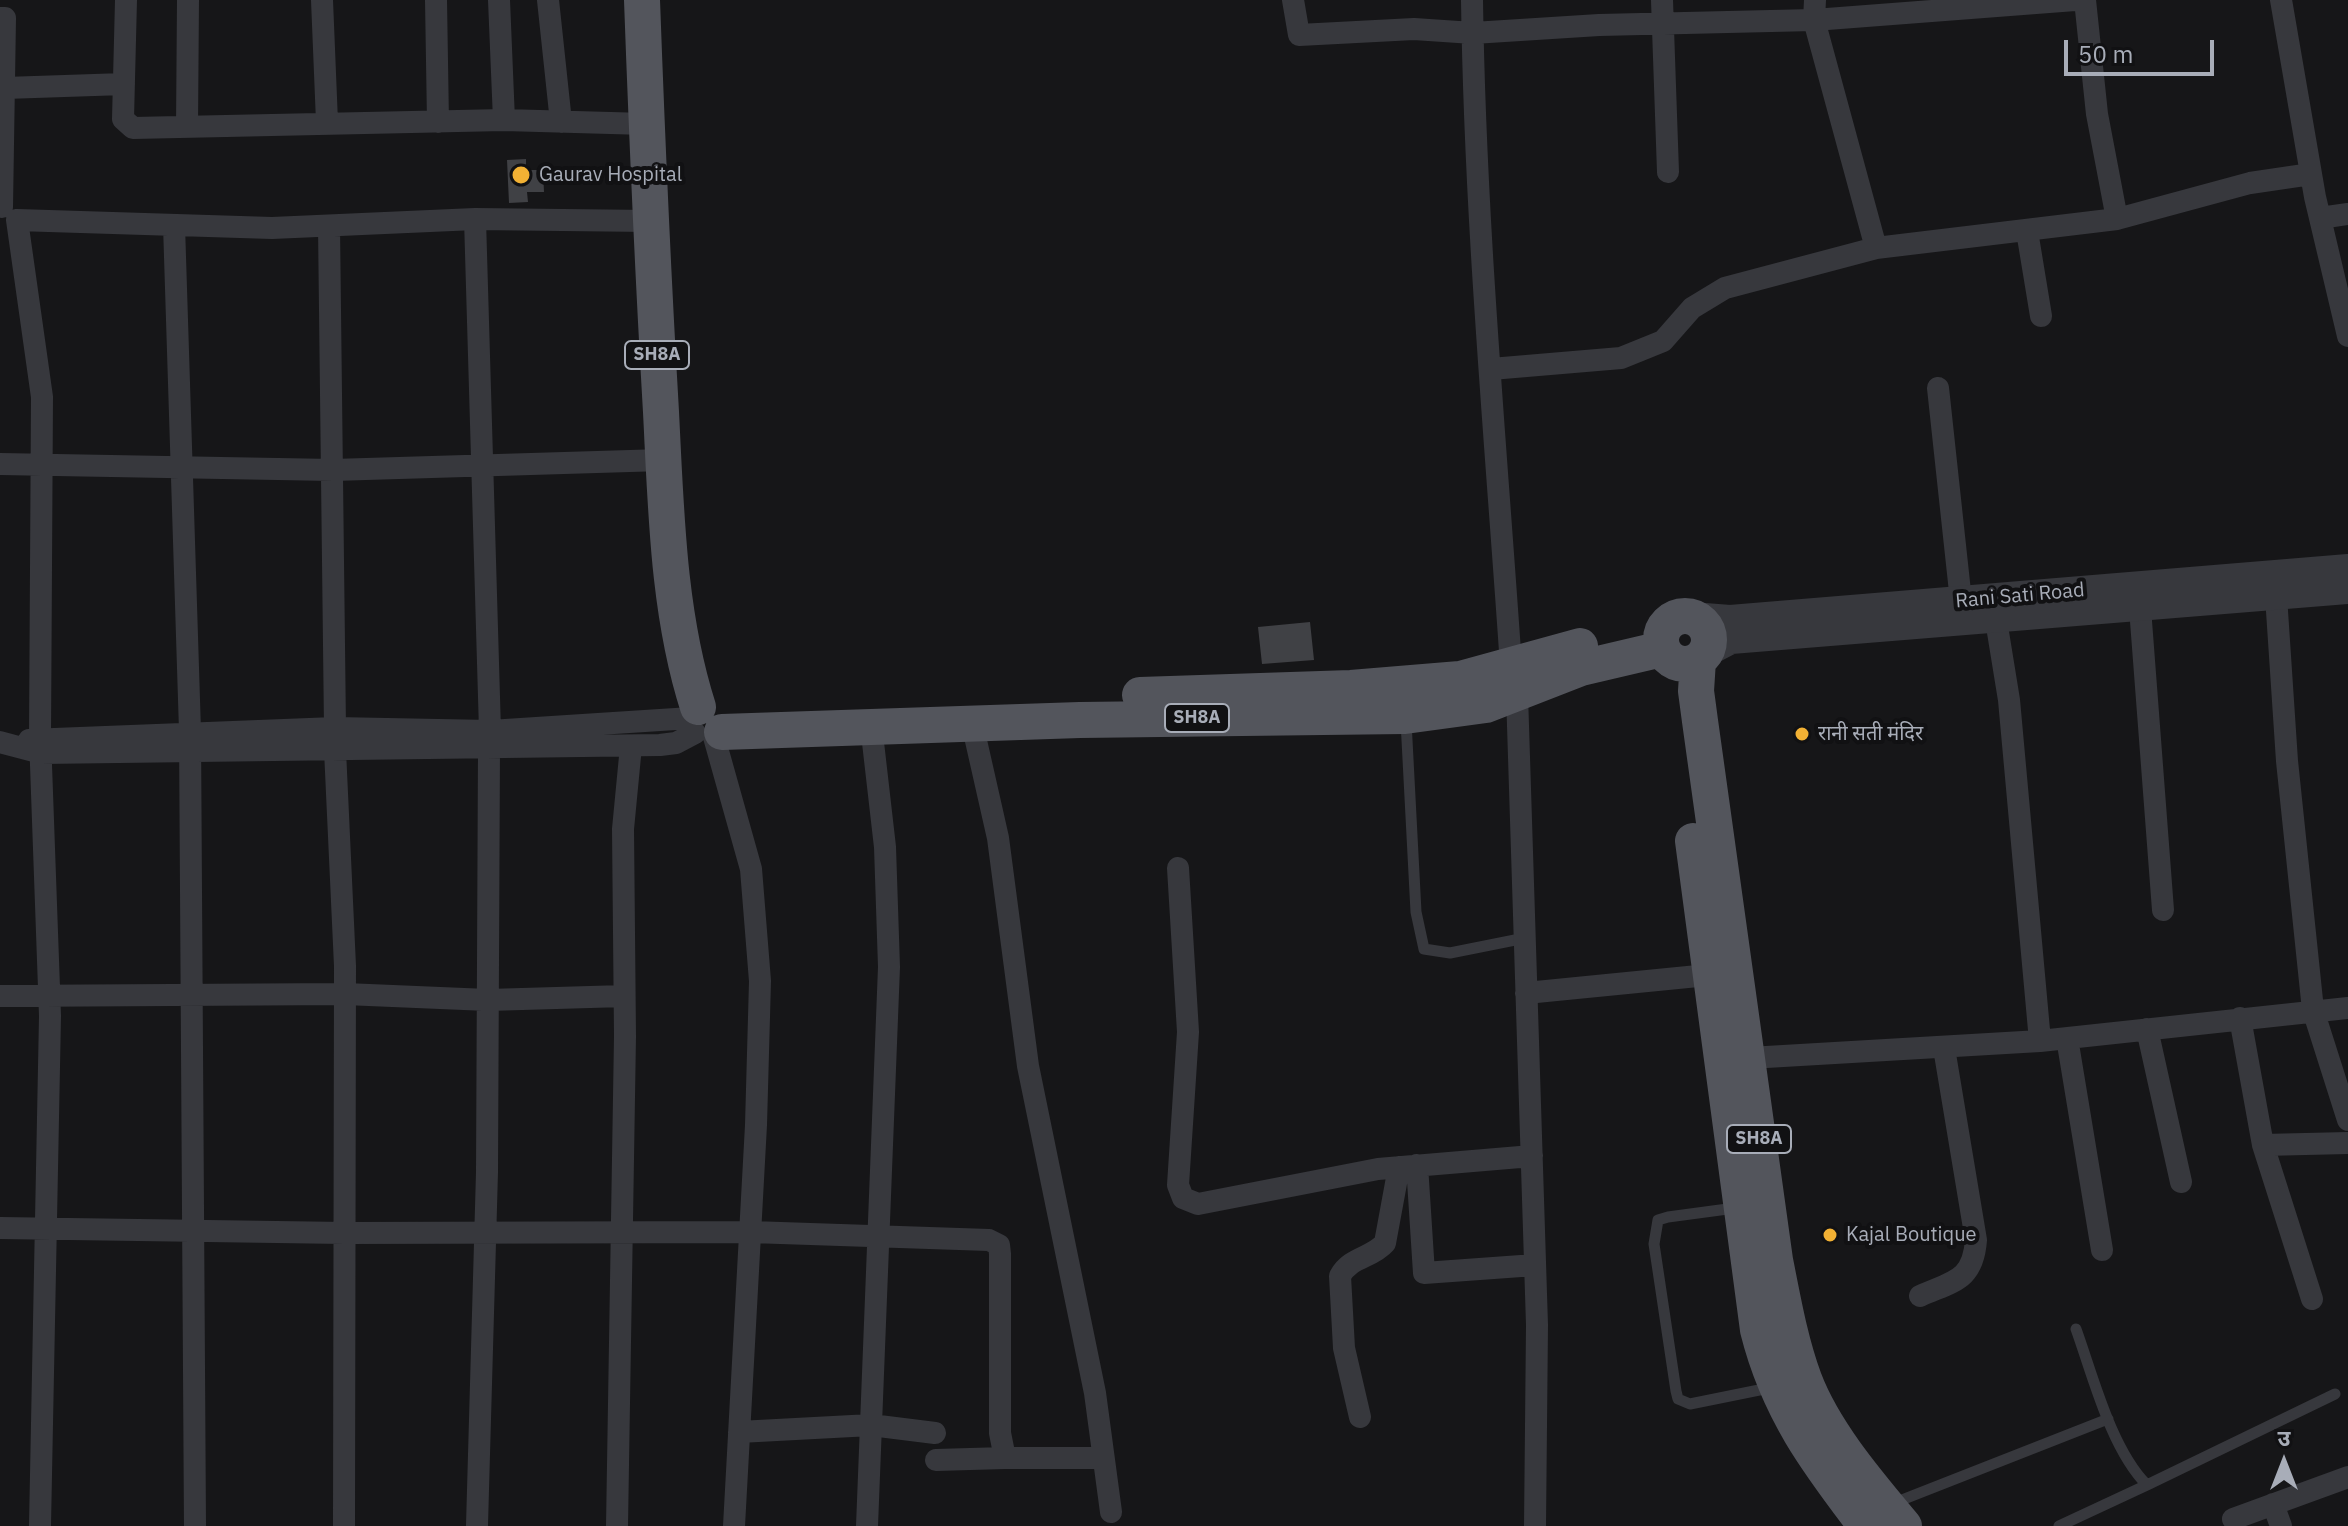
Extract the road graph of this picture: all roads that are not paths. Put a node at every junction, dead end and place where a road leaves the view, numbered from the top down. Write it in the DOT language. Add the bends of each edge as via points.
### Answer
graph roads {
  1 [pos="126,0"];
  2 [pos="188,0"];
  3 [pos="322,0"];
  4 [pos="436,0"];
  5 [pos="499,0"];
  6 [pos="548,0"];
  7 [pos="642,0"];
  8 [pos="663,0"];
  9 [pos="1293,0"];
  10 [pos="1472,0"];
  11 [pos="1662,0"];
  12 [pos="2075,0"];
  13 [pos="2085,0"];
  14 [pos="2283,1"];
  15 [pos="1974,4"];
  16 [pos="1815,10"];
  17 [pos="0,18"];
  18 [pos="1660,25"];
  19 [pos="1473,33"];
  20 [pos="124,84"];
  21 [pos="5,88"];
  22 [pos="504,120"];
  23 [pos="327,122"];
  24 [pos="438,122"];
  25 [pos="561,122"];
  26 [pos="646,124"];
  27 [pos="187,127"];
  28 [pos="1668,172"];
  29 [pos="2311,174"];
  30 [pos="6,211"];
  31 [pos="2348,214"];
  32 [pos="2320,218"];
  33 [pos="475,219"];
  34 [pos="2117,219"];
  35 [pos="650,221"];
  36 [pos="174,225"];
  37 [pos="329,226"];
  38 [pos="2027,231"];
  39 [pos="1876,248"];
  40 [pos="2041,316"];
  41 [pos="2348,336"];
  42 [pos="1491,369"];
  43 [pos="1938,388"];
  44 [pos="663,460"];
  45 [pos="0,464"];
  46 [pos="480,464"];
  47 [pos="43,466"];
  48 [pos="181,466"];
  49 [pos="333,470"];
  50 [pos="2348,568"];
  51 [pos="2276,586"];
  52 [pos="2348,590"];
  53 [pos="1961,601"];
  54 [pos="2140,608"];
  55 [pos="1996,620"];
  56 [pos="1681,644"];
  57 [pos="1514,680"];
  58 [pos="1405,716"];
  59 [pos="709,721"];
  60 [pos="972,723"];
  61 [pos="871,725"];
  62 [pos="335,739"];
  63 [pos="490,740"];
  64 [pos="190,741"];
  65 [pos="6,744"];
  66 [pos="40,745"];
  67 [pos="631,746"];
  68 [pos="1178,868"];
  69 [pos="2163,910"];
  70 [pos="1525,938"];
  71 [pos="1708,975"];
  72 [pos="1526,993"];
  73 [pos="345,994"];
  74 [pos="193,995"];
  75 [pos="0,996"];
  76 [pos="50,996"];
  77 [pos="624,996"];
  78 [pos="488,1000"];
  79 [pos="2348,1008"];
  80 [pos="2313,1010"];
  81 [pos="2240,1018"];
  82 [pos="2147,1029"];
  83 [pos="2067,1038"];
  84 [pos="2040,1041"];
  85 [pos="1944,1048"];
  86 [pos="1749,1058"];
  87 [pos="2348,1120"];
  88 [pos="2348,1143"];
  89 [pos="2263,1145"];
  90 [pos="1532,1156"];
  91 [pos="1408,1166"];
  92 [pos="2181,1182"];
  93 [pos="1753,1206"];
  94 [pos="46,1227"];
  95 [pos="0,1228"];
  96 [pos="194,1228"];
  97 [pos="485,1231"];
  98 [pos="751,1232"];
  99 [pos="345,1233"];
  100 [pos="623,1233"];
  101 [pos="879,1237"];
  102 [pos="2102,1250"];
  103 [pos="1535,1265"];
  104 [pos="1920,1296"];
  105 [pos="2312,1299"];
  106 [pos="2076,1329"];
  107 [pos="1790,1384"];
  108 [pos="2335,1394"];
  109 [pos="1360,1417"];
  110 [pos="2108,1419"];
  111 [pos="871,1425"];
  112 [pos="739,1432"];
  113 [pos="935,1433"];
  114 [pos="1005,1458"];
  115 [pos="1103,1458"];
  116 [pos="936,1460"];
  117 [pos="2348,1477"];
  118 [pos="2147,1485"];
  119 [pos="2273,1504"];
  120 [pos="1111,1512"];
  121 [pos="2233,1519"];
  122 [pos="1880,1520"];
  123 [pos="477,1525"];
  124 [pos="40,1526"];
  125 [pos="195,1526"];
  126 [pos="344,1526"];
  127 [pos="617,1526"];
  128 [pos="734,1526"];
  129 [pos="867,1526"];
  130 [pos="1535,1526"];
  131 [pos="2059,1526"];
  132 [pos="2281,1526"];
  1 -- 20 [label="street"];
  2 -- 27 [label="street"];
  3 -- 23 [label="street"];
  4 -- 24 [label="street"];
  5 -- 22 [label="street"];
  6 -- 25 [label="street"];
  7 -- 26 [label="main road, SH8A"];
  8 -- 59 [label="main road, SH8A" via="689,538"];
  9 -- 19 [label="street" via="1299,35 1414,29"];
  10 -- 19 [label="street"];
  11 -- 18 [label="street"];
  12 -- 15 [label="street"];
  13 -- 34 [label="street" via="2097,114"];
  14 -- 29 [label="street"];
  15 -- 16 [label="street"];
  16 -- 18 [label="street"];
  16 -- 39 [label="street"];
  17 -- 21 [label="street" via="5,18"];
  18 -- 19 [label="street"];
  18 -- 28 [label="street"];
  19 -- 42 [label="street"];
  20 -- 21 [label="street"];
  20 -- 27 [label="street" via="127,125"];
  21 -- 30 [label="street"];
  22 -- 24 [label="street"];
  22 -- 25 [label="street"];
  23 -- 24 [label="street"];
  23 -- 27 [label="street"];
  25 -- 26 [label="street"];
  26 -- 35 [label="main road, SH8A"];
  29 -- 32 [label="street"];
  29 -- 34 [label="street" via="2250,183"];
  30 -- 36 [label="street"];
  30 -- 47 [label="street" via="42,397"];
  31 -- 32 [label="street"];
  32 -- 41 [label="street"];
  33 -- 35 [label="street"];
  33 -- 37 [label="street"];
  33 -- 46 [label="street"];
  34 -- 38 [label="street"];
  35 -- 44 [label="main road, SH8A"];
  36 -- 37 [label="street"];
  36 -- 48 [label="street"];
  37 -- 49 [label="street"];
  38 -- 39 [label="street"];
  38 -- 40 [label="street"];
  39 -- 42 [label="street" via="1725,288 1692,308 1663,341 1621,358"];
  42 -- 57 [label="street"];
  43 -- 53 [label="street"];
  44 -- 46 [label="street"];
  44 -- 59 [label="main road, SH8A" via="682,637"];
  45 -- 47 [label="street"];
  46 -- 49 [label="street"];
  46 -- 63 [label="street"];
  47 -- 48 [label="street"];
  47 -- 66 [label="street"];
  48 -- 49 [label="street"];
  48 -- 64 [label="street"];
  49 -- 62 [label="street"];
  50 -- 51 [label="street, Rani Sati Road"];
  51 -- 52 [label="street"];
  51 -- 53 [label="street, Rani Sati Road"];
  51 -- 54 [label="street"];
  51 -- 80 [label="street" via="2287,761"];
  53 -- 56 [label="street, Rani Sati Road" via="1730,619"];
  54 -- 55 [label="street"];
  54 -- 69 [label="street"];
  55 -- 56 [label="street"];
  55 -- 84 [label="street" via="2009,700"];
  56 -- 57 [label="main road, SH8A" via="1606,637"];
  56 -- 71 [label="main road, SH8A" via="1676,700"];
  56 -- 86 [label="main road, SH8A" via="1696,691"];
  57 -- 58 [label="main road, SH8A" via="1462,710"];
  57 -- 59 [label="main road, SH8A" via="842,704"];
  57 -- 70 [label="street"];
  58 -- 60 [label="main road, SH8A"];
  58 -- 70 [label="lane" via="1416,912 1424,949 1450,953"];
  59 -- 61 [label="main road, SH8A"];
  59 -- 63 [label="street"];
  59 -- 67 [label="street" via="676,743"];
  59 -- 98 [label="street" via="751,869 759,967"];
  60 -- 61 [label="main road, SH8A"];
  60 -- 115 [label="street" via="998,838 1028,1066 1095,1393"];
  61 -- 101 [label="street" via="885,847 889,967"];
  62 -- 63 [label="street"];
  62 -- 64 [label="street"];
  62 -- 73 [label="street"];
  63 -- 67 [label="street"];
  63 -- 78 [label="street"];
  64 -- 66 [label="street"];
  64 -- 74 [label="street"];
  65 -- 66 [label="street"];
  66 -- 76 [label="street"];
  67 -- 77 [label="street" via="623,829"];
  68 -- 91 [label="street" via="1188,1032 1178,1185 1183,1198 1198,1204"];
  70 -- 72 [label="street"];
  71 -- 72 [label="street"];
  71 -- 93 [label="main road, SH8A"];
  72 -- 90 [label="street"];
  73 -- 74 [label="street"];
  73 -- 78 [label="street"];
  73 -- 99 [label="street"];
  74 -- 76 [label="street"];
  74 -- 96 [label="street"];
  75 -- 76 [label="street"];
  76 -- 94 [label="street"];
  77 -- 78 [label="street"];
  77 -- 100 [label="street"];
  78 -- 97 [label="street"];
  79 -- 80 [label="street"];
  80 -- 81 [label="street"];
  80 -- 87 [label="street"];
  81 -- 82 [label="street"];
  81 -- 89 [label="street"];
  82 -- 83 [label="street"];
  82 -- 92 [label="street"];
  83 -- 84 [label="street"];
  83 -- 102 [label="street"];
  84 -- 85 [label="street"];
  85 -- 86 [label="street"];
  85 -- 104 [label="street" via="1975,1256 1972,1268 1960,1278"];
  86 -- 93 [label="main road, SH8A"];
  88 -- 89 [label="street"];
  89 -- 105 [label="street"];
  90 -- 91 [label="street"];
  90 -- 103 [label="street"];
  91 -- 103 [label="street" via="1424,1273"];
  91 -- 109 [label="street" via="1385,1243 1351,1262 1340,1276 1344,1348"];
  93 -- 107 [label="main road, SH8A" via="1787,1321"];
  93 -- 107 [label="lane" via="1658,1220 1654,1244 1676,1391 1678,1399 1690,1404"];
  94 -- 95 [label="street"];
  94 -- 96 [label="street"];
  94 -- 124 [label="street"];
  96 -- 99 [label="street"];
  96 -- 125 [label="street"];
  97 -- 99 [label="street"];
  97 -- 100 [label="street"];
  97 -- 123 [label="street"];
  98 -- 100 [label="street"];
  98 -- 101 [label="street"];
  98 -- 112 [label="street"];
  99 -- 126 [label="street"];
  100 -- 127 [label="street"];
  101 -- 111 [label="street"];
  101 -- 114 [label="street" via="989,1240 999,1245 1000,1433"];
  103 -- 130 [label="street"];
  106 -- 110 [label="lane"];
  107 -- 122 [label="main road, SH8A" via="1837,1438"];
  108 -- 118 [label="lane"];
  110 -- 118 [label="lane"];
  110 -- 122 [label="lane"];
  111 -- 112 [label="street"];
  111 -- 113 [label="street"];
  111 -- 129 [label="street"];
  112 -- 128 [label="street"];
  114 -- 115 [label="street"];
  114 -- 116 [label="street"];
  115 -- 120 [label="street"];
  117 -- 119 [label="street"];
  118 -- 131 [label="lane"];
  119 -- 121 [label="street"];
  119 -- 132 [label="street"];
}
